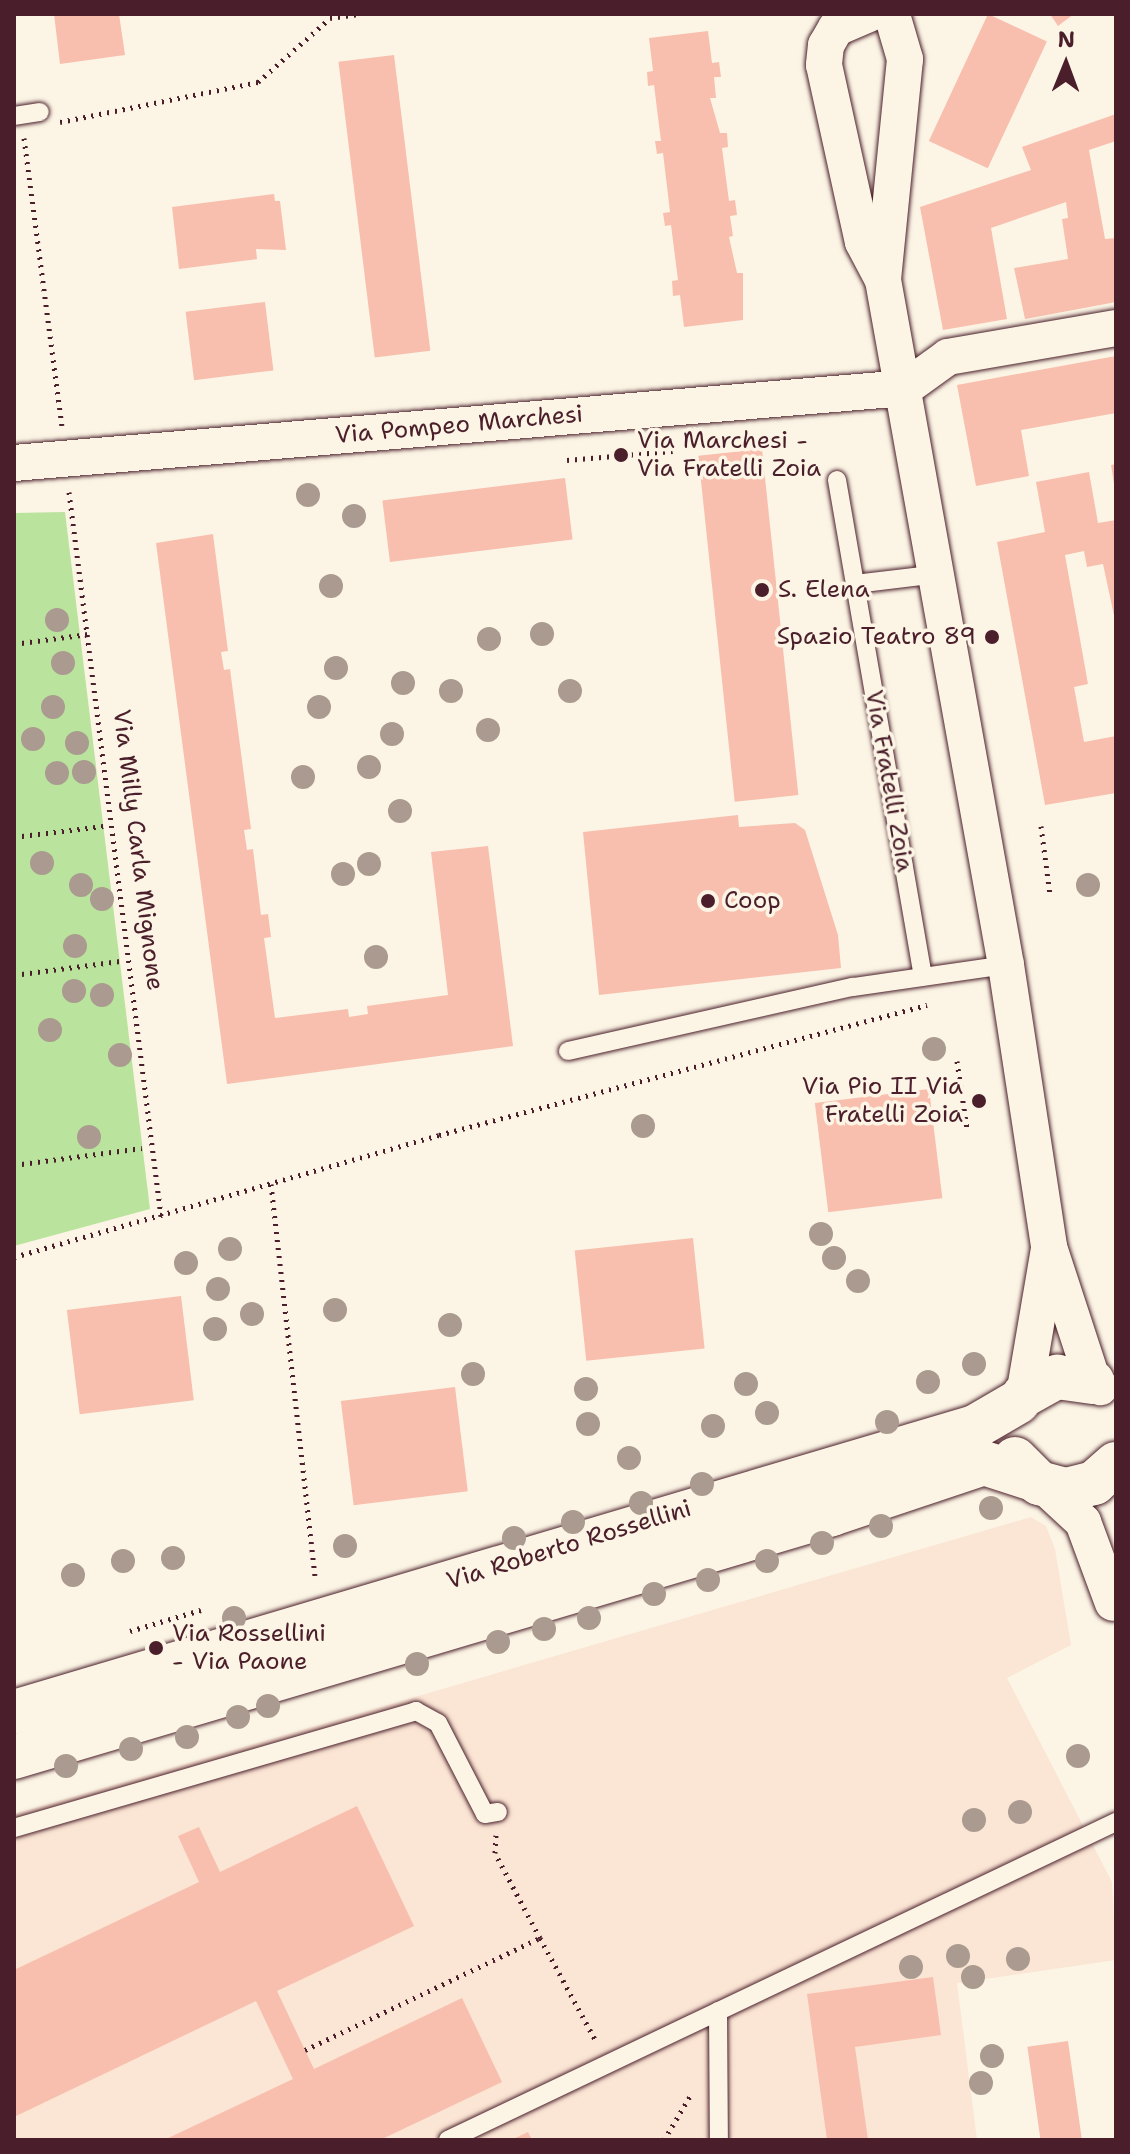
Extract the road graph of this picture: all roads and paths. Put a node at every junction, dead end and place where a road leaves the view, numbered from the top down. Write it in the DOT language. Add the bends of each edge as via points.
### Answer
graph roads {
  1 [pos="359,14"];
  2 [pos="883,15"];
  3 [pos="40,112"];
  4 [pos="19,123"];
  5 [pos="56,123"];
  6 [pos="883,280"];
  7 [pos="1116,328"];
  8 [pos="905,388"];
  9 [pos="61,425"];
  10 [pos="673,451"];
  11 [pos="567,460"];
  12 [pos="14,463"];
  13 [pos="837,480"];
  14 [pos="69,490"];
  15 [pos="939,574"];
  16 [pos="855,584"];
  17 [pos="88,634"];
  18 [pos="14,644"];
  19 [pos="103,826"];
  20 [pos="1041,826"];
  21 [pos="14,837"];
  22 [pos="1050,894"];
  23 [pos="120,961"];
  24 [pos="1006,965"];
  25 [pos="14,975"];
  26 [pos="923,977"];
  27 [pos="936,1002"];
  28 [pos="568,1051"];
  29 [pos="957,1061"];
  30 [pos="967,1129"];
  31 [pos="142,1148"];
  32 [pos="14,1165"];
  33 [pos="271,1184"];
  34 [pos="161,1216"];
  35 [pos="1049,1247"];
  36 [pos="14,1257"];
  37 [pos="1106,1391"];
  38 [pos="1021,1398"];
  39 [pos="1114,1472"];
  40 [pos="786,1480"];
  41 [pos="1037,1482"];
  42 [pos="802,1523"];
  43 [pos="1116,1558"];
  44 [pos="315,1576"];
  45 [pos="201,1610"];
  46 [pos="1115,1612"];
  47 [pos="130,1631"];
  48 [pos="33,1729"];
  49 [pos="498,1812"];
  50 [pos="1116,1822"];
  51 [pos="14,1828"];
  52 [pos="540,1938"];
  53 [pos="718,2011"];
  54 [pos="305,2050"];
  55 [pos="609,2063"];
  56 [pos="448,2140"];
  57 [pos="719,2140"];
  1 -- 5 [label="path" via="330,18 258,82"];
  2 -- 6 [label="street" via="905,59"];
  2 -- 6 [label="street" via="836,28 826,45 824,65 863,242"];
  3 -- 4 [label="lane"];
  4 -- 9 [label="path"];
  6 -- 8 [label="street"];
  7 -- 8 [label="street" via="948,357"];
  8 -- 12 [label="street, Via Pompeo Marchesi"];
  8 -- 15 [label="street"];
  10 -- 11 [label="path"];
  13 -- 16 [label="lane, Via Fratelli Zoia"];
  14 -- 17 [label="path, Via Milly Carla Mignone"];
  15 -- 16 [label="lane"];
  15 -- 24 [label="street"];
  16 -- 26 [label="lane, Via Fratelli Zoia"];
  17 -- 18 [label="path"];
  17 -- 34 [label="path, Via Milly Carla Mignone"];
  19 -- 21 [label="path"];
  20 -- 22 [label="path"];
  23 -- 25 [label="path"];
  24 -- 26 [label="lane"];
  24 -- 35 [label="street"];
  26 -- 28 [label="lane" via="853,987"];
  27 -- 33 [label="path"];
  29 -- 30 [label="path"];
  31 -- 32 [label="path"];
  33 -- 34 [label="path"];
  33 -- 44 [label="path"];
  34 -- 36 [label="path"];
  35 -- 37 [label="street"];
  35 -- 38 [label="street"];
  37 -- 38 [label="street, Via Roberto Rossellini" via="1057,1377"];
  38 -- 40 [label="street, Via Roberto Rossellini" via="975,1427"];
  38 -- 41 [label="street" via="1010,1444"];
  39 -- 41 [label="street, Via Roberto Rossellini" via="1080,1489"];
  40 -- 42 [label="lane"];
  40 -- 48 [label="street, Via Roberto Rossellini"];
  41 -- 42 [label="street, Via Roberto Rossellini" via="984,1463"];
  41 -- 46 [label="street" via="1083,1522"];
  42 -- 48 [label="street, Via Roberto Rossellini"];
  43 -- 46 [label="street"];
  45 -- 47 [label="path"];
  49 -- 51 [label="lane" via="485,1814 438,1723 416,1711"];
  49 -- 52 [label="path" via="495,1853"];
  50 -- 53 [label="lane"];
  52 -- 54 [label="path"];
  52 -- 55 [label="path"];
  53 -- 55 [label="lane"];
  53 -- 57 [label="lane"];
  55 -- 56 [label="lane"];
}
